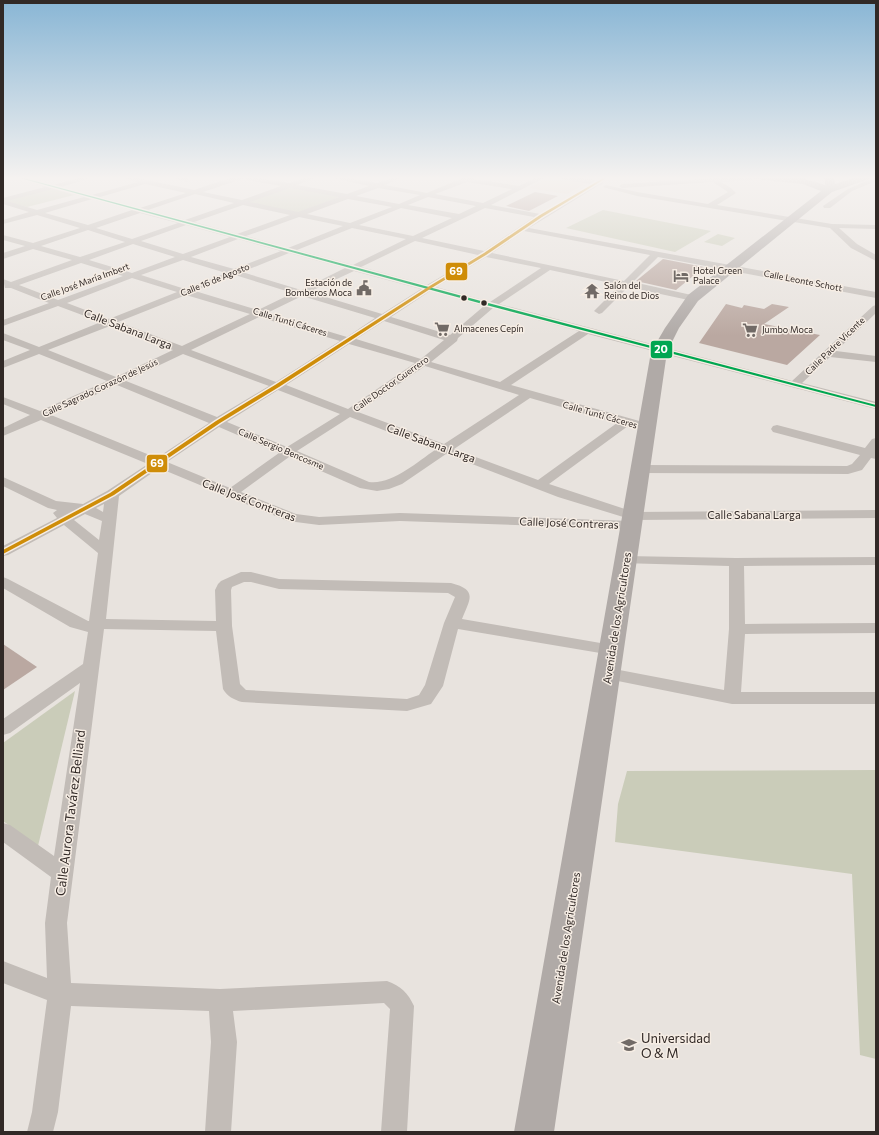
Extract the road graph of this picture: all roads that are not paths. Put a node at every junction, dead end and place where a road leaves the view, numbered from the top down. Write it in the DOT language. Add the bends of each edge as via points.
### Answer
graph roads {
  1 [pos="83,230"];
  2 [pos="96,230"];
  3 [pos="164,230"];
  4 [pos="216,230"];
  5 [pos="256,230"];
  6 [pos="340,230"];
  7 [pos="368,230"];
  8 [pos="433,230"];
  9 [pos="522,230"];
  10 [pos="529,230"];
  11 [pos="778,230"];
  12 [pos="836,230"];
  13 [pos="239,236"];
  14 [pos="3,237"];
  15 [pos="412,240"];
  16 [pos="134,241"];
  17 [pos="34,246"];
  18 [pos="288,251"];
  19 [pos="485,254"];
  20 [pos="656,254"];
  21 [pos="3,256"];
  22 [pos="184,257"];
  23 [pos="876,258"];
  24 [pos="81,260"];
  25 [pos="354,267"];
  26 [pos="548,268"];
  27 [pos="730,268"];
  28 [pos="234,272"];
  29 [pos="133,275"];
  30 [pos="626,284"];
  31 [pos="6,285"];
  32 [pos="429,288"];
  33 [pos="187,291"];
  34 [pos="303,293"];
  35 [pos="876,295"];
  36 [pos="693,298"];
  37 [pos="59,302"];
  38 [pos="491,305"];
  39 [pos="876,308"];
  40 [pos="599,310"];
  41 [pos="259,313"];
  42 [pos="383,317"];
  43 [pos="110,322"];
  44 [pos="3,323"];
  45 [pos="858,324"];
  46 [pos="870,325"];
  47 [pos="587,330"];
  48 [pos="3,336"];
  49 [pos="453,339"];
  50 [pos="349,340"];
  51 [pos="660,349"];
  52 [pos="39,350"];
  53 [pos="182,350"];
  54 [pos="827,353"];
  55 [pos="876,359"];
  56 [pos="424,362"];
  57 [pos="3,365"];
  58 [pos="115,382"];
  59 [pos="794,385"];
  60 [pos="277,386"];
  61 [pos="502,386"];
  62 [pos="528,394"];
  63 [pos="3,400"];
  64 [pos="876,406"];
  65 [pos="349,413"];
  66 [pos="40,416"];
  67 [pos="218,422"];
  68 [pos="636,425"];
  69 [pos="777,429"];
  70 [pos="3,432"];
  71 [pos="876,442"];
  72 [pos="446,449"];
  73 [pos="288,452"];
  74 [pos="871,454"];
  75 [pos="156,463"];
  76 [pos="641,469"];
  77 [pos="3,481"];
  78 [pos="540,485"];
  79 [pos="112,494"];
  80 [pos="230,494"];
  81 [pos="53,505"];
  82 [pos="84,508"];
  83 [pos="876,514"];
  84 [pos="65,519"];
  85 [pos="108,519"];
  86 [pos="632,520"];
  87 [pos="104,551"];
  88 [pos="3,552"];
  89 [pos="625,560"];
  90 [pos="876,561"];
  91 [pos="736,562"];
  92 [pos="3,582"];
  93 [pos="452,623"];
  94 [pos="96,624"];
  95 [pos="224,626"];
  96 [pos="737,628"];
  97 [pos="876,628"];
  98 [pos="612,650"];
  99 [pos="89,668"];
  100 [pos="608,674"];
  101 [pos="732,698"];
  102 [pos="876,698"];
  103 [pos="3,728"];
  104 [pos="3,831"];
  105 [pos="62,872"];
  106 [pos="3,972"];
  107 [pos="60,994"];
  108 [pos="220,1000"];
  109 [pos="40,1132"];
  110 [pos="218,1132"];
  111 [pos="394,1132"];
  112 [pos="534,1132"];
  1 -- 17 [label="street"];
  2 -- 16 [label="street"];
  3 -- 16 [label="street"];
  4 -- 13 [label="street"];
  5 -- 13 [label="street, Calle José María Imbert"];
  6 -- 18 [label="street, Calle 16 de Agosto"];
  7 -- 15 [label="street"];
  8 -- 15 [label="street, Calle Sagrado Corazón de Jesús"];
  9 -- 19 [label="street"];
  10 -- 20 [label="street, Calle Leonte Schott"];
  11 -- 27 [label="main road, Avenida de los Agricultores"];
  12 -- 23 [label="street" via="854,246"];
  13 -- 18 [label="street"];
  13 -- 22 [label="street, Calle José María Imbert"];
  14 -- 17 [label="street, Calle Tunti Cáceres"];
  15 -- 19 [label="street"];
  15 -- 25 [label="street, Calle Sagrado Corazón de Jesús"];
  16 -- 22 [label="street"];
  16 -- 24 [label="street"];
  17 -- 21 [label="street"];
  17 -- 24 [label="street, Calle Tunti Cáceres"];
  18 -- 25 [label="street"];
  18 -- 28 [label="street, Calle 16 de Agosto"];
  19 -- 26 [label="street"];
  19 -- 32 [label="street"];
  20 -- 27 [label="street, Calle Leonte Schott"];
  20 -- 30 [label="street"];
  22 -- 28 [label="street"];
  22 -- 29 [label="street, Calle José María Imbert"];
  24 -- 29 [label="street, Calle Tunti Cáceres"];
  24 -- 31 [label="street"];
  25 -- 32 [label="street"];
  25 -- 34 [label="street, Calle Sagrado Corazón de Jesús"];
  26 -- 30 [label="street"];
  26 -- 38 [label="street, Calle Doctor Guerrero"];
  27 -- 35 [label="street, Calle Leonte Schott"];
  27 -- 36 [label="main road, Avenida de los Agricultores"];
  28 -- 33 [label="street, Calle 16 de Agosto"];
  28 -- 34 [label="street"];
  29 -- 33 [label="street, Calle Tunti Cáceres"];
  29 -- 37 [label="street, Calle José María Imbert"];
  30 -- 36 [label="street"];
  30 -- 40 [label="street"];
  31 -- 37 [label="street, Calle Sabana Larga"];
  32 -- 38 [label="street"];
  32 -- 42 [label="street"];
  33 -- 41 [label="street, Calle Tunti Cáceres"];
  33 -- 43 [label="street, Calle 16 de Agosto"];
  34 -- 41 [label="street, Calle Sagrado Corazón de Jesús"];
  34 -- 42 [label="street"];
  36 -- 51 [label="main road, Avenida de los Agricultores"];
  37 -- 43 [label="street, Calle Sabana Larga"];
  37 -- 44 [label="street, Calle José María Imbert"];
  38 -- 47 [label="street"];
  38 -- 49 [label="street, Calle Doctor Guerrero"];
  39 -- 45 [label="street, Calle Padre Vicente"];
  41 -- 50 [label="street, Calle Tunti Cáceres"];
  41 -- 53 [label="street, Calle Sagrado Corazón de Jesús"];
  42 -- 49 [label="street"];
  42 -- 50 [label="street"];
  43 -- 52 [label="street, Calle 16 de Agosto"];
  43 -- 53 [label="street, Calle Sabana Larga"];
  45 -- 46 [label="street"];
  45 -- 54 [label="street, Calle Padre Vicente"];
  47 -- 51 [label="street"];
  47 -- 61 [label="street"];
  48 -- 52 [label="street, Calle Sergio Bencosme"];
  49 -- 56 [label="street, Calle Doctor Guerrero"];
  50 -- 56 [label="street, Calle Tunti Cáceres"];
  50 -- 60 [label="street"];
  51 -- 59 [label="street"];
  51 -- 68 [label="main road, Avenida de los Agricultores"];
  52 -- 57 [label="street, Calle 16 de Agosto"];
  52 -- 58 [label="street, Calle Sergio Bencosme"];
  53 -- 58 [label="street, Calle Sagrado Corazón de Jesús"];
  53 -- 60 [label="street, Calle Sabana Larga"];
  54 -- 55 [label="street"];
  54 -- 59 [label="street, Calle Padre Vicente"];
  56 -- 61 [label="street, Calle Tunti Cáceres"];
  56 -- 65 [label="street, Calle Doctor Guerrero"];
  58 -- 66 [label="street, Calle Sagrado Corazón de Jesús"];
  58 -- 67 [label="street, Calle Sergio Bencosme"];
  59 -- 64 [label="street"];
  60 -- 65 [label="street, Calle Sabana Larga"];
  60 -- 67 [label="street"];
  61 -- 62 [label="street, Calle Tunti Cáceres"];
  62 -- 68 [label="street, Calle Tunti Cáceres"];
  62 -- 72 [label="street"];
  63 -- 66 [label="street, Calle José Contreras"];
  65 -- 72 [label="street, Calle Sabana Larga"];
  65 -- 73 [label="street, Calle Doctor Guerrero"];
  66 -- 70 [label="street, Calle Sagrado Corazón de Jesús"];
  66 -- 75 [label="street, Calle José Contreras"];
  67 -- 73 [label="street, Calle Sergio Bencosme"];
  67 -- 75 [label="street"];
  68 -- 76 [label="main road, Avenida de los Agricultores"];
  68 -- 78 [label="street"];
  69 -- 74 [label="street"];
  71 -- 74 [label="street"];
  72 -- 73 [label="street, Calle Sergio Bencosme" via="382,487 365,485"];
  72 -- 78 [label="street, Calle Sabana Larga"];
  73 -- 80 [label="street, Calle Doctor Guerrero"];
  74 -- 76 [label="street" via="857,467 842,471"];
  75 -- 79 [label="street"];
  75 -- 80 [label="street, Calle José Contreras"];
  76 -- 86 [label="main road, Avenida de los Agricultores"];
  77 -- 81 [label="street"];
  78 -- 86 [label="street, Calle Sabana Larga"];
  79 -- 82 [label="street"];
  79 -- 85 [label="street, Calle Aurora Tavárez Belliard"];
  80 -- 86 [label="street, Calle José Contreras" via="292,518 319,521 400,517"];
  81 -- 82 [label="street"];
  81 -- 84 [label="street"];
  82 -- 84 [label="street"];
  82 -- 85 [label="street"];
  83 -- 86 [label="street, Calle Sabana Larga"];
  84 -- 87 [label="street"];
  84 -- 88 [label="street"];
  85 -- 87 [label="street, Calle Aurora Tavárez Belliard"];
  86 -- 89 [label="main road, Avenida de los Agricultores"];
  87 -- 94 [label="street, Calle Aurora Tavárez Belliard"];
  89 -- 91 [label="street"];
  89 -- 98 [label="main road, Avenida de los Agricultores"];
  90 -- 91 [label="street"];
  91 -- 96 [label="street"];
  92 -- 94 [label="street" via="76,624 87,627"];
  93 -- 95 [label="street" via="464,597 462,593 451,588 279,584 246,577 233,580 226,584 223,590"];
  93 -- 95 [label="street" via="431,694 425,700 407,705 242,696 232,689"];
  93 -- 98 [label="street"];
  94 -- 95 [label="street"];
  94 -- 99 [label="street, Calle Aurora Tavárez Belliard"];
  96 -- 97 [label="street"];
  96 -- 101 [label="street"];
  98 -- 100 [label="main road, Avenida de los Agricultores"];
  99 -- 103 [label="street"];
  99 -- 105 [label="street, Calle Aurora Tavárez Belliard"];
  100 -- 101 [label="street"];
  100 -- 112 [label="main road, Avenida de los Agricultores"];
  101 -- 102 [label="street"];
  104 -- 105 [label="street"];
  105 -- 107 [label="street, Calle Aurora Tavárez Belliard" via="56,923"];
  106 -- 107 [label="street"];
  107 -- 108 [label="street"];
  107 -- 109 [label="street, Calle Aurora Tavárez Belliard" via="45,1112"];
  108 -- 110 [label="street" via="224,1042"];
  108 -- 111 [label="street" via="387,992 396,998 402,1006 402,1017"];
}
